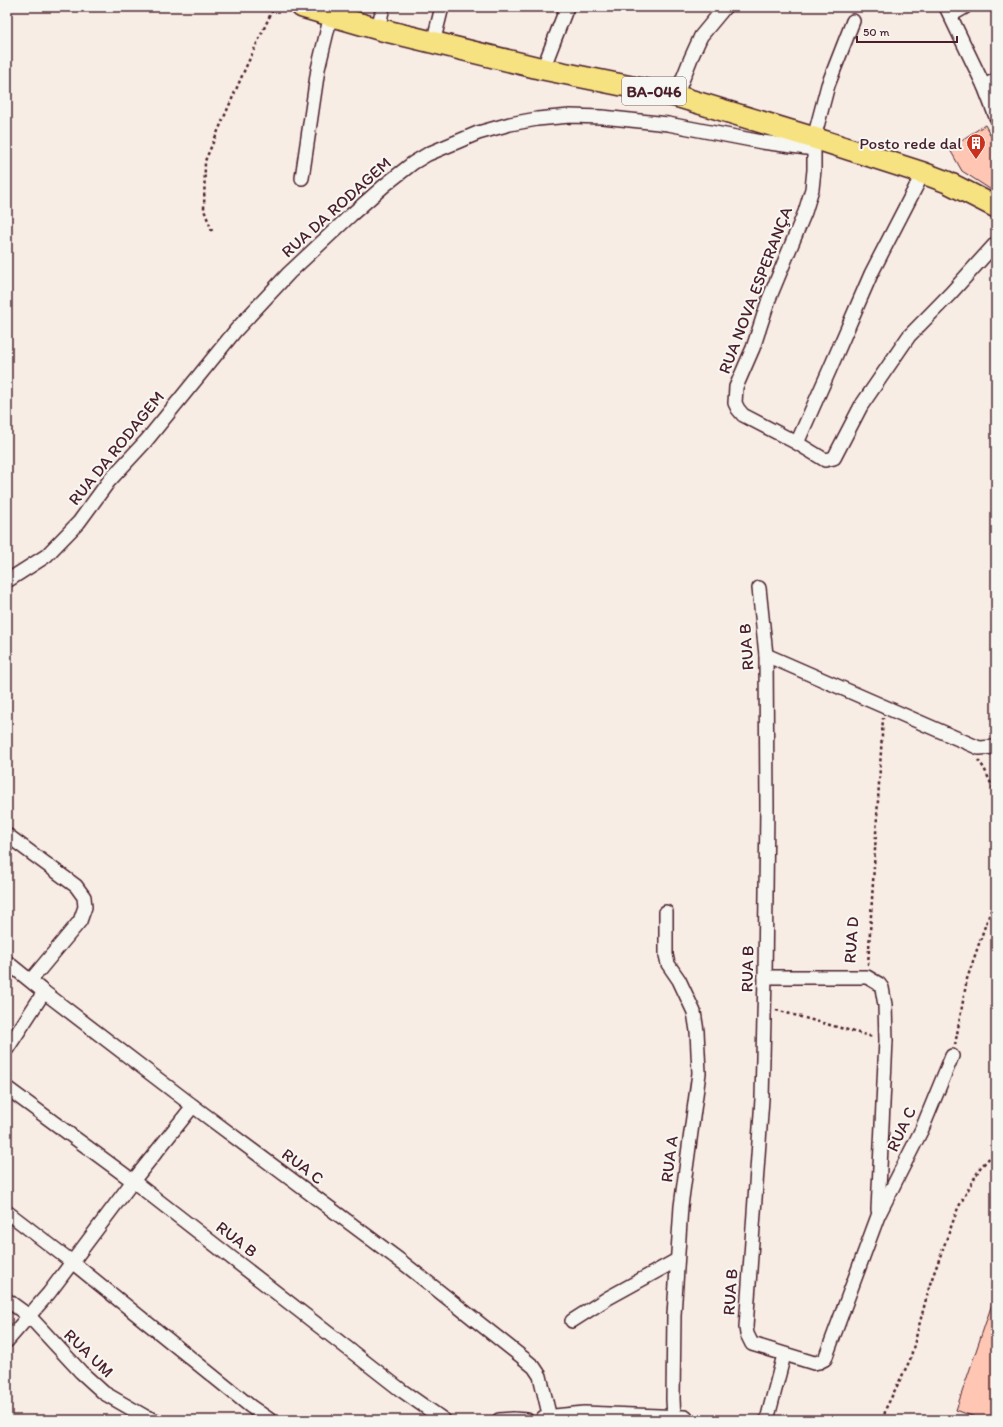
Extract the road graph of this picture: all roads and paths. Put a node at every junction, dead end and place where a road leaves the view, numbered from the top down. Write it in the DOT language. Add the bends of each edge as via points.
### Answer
graph roads {
  1 [pos="274,7"];
  2 [pos="302,7"];
  3 [pos="383,7"];
  4 [pos="442,7"];
  5 [pos="568,7"];
  6 [pos="725,7"];
  7 [pos="965,7"];
  8 [pos="949,11"];
  9 [pos="331,15"];
  10 [pos="853,21"];
  11 [pos="378,29"];
  12 [pos="433,43"];
  13 [pos="543,69"];
  14 [pos="996,80"];
  15 [pos="984,86"];
  16 [pos="676,96"];
  17 [pos="996,117"];
  18 [pos="814,143"];
  19 [pos="923,173"];
  20 [pos="302,178"];
  21 [pos="996,207"];
  22 [pos="212,231"];
  23 [pos="996,243"];
  24 [pos="797,443"];
  25 [pos="7,581"];
  26 [pos="759,588"];
  27 [pos="766,655"];
  28 [pos="884,706"];
  29 [pos="964,742"];
  30 [pos="996,747"];
  31 [pos="996,795"];
  32 [pos="7,835"];
  33 [pos="996,898"];
  34 [pos="666,912"];
  35 [pos="7,962"];
  36 [pos="765,977"];
  37 [pos="867,977"];
  38 [pos="31,980"];
  39 [pos="44,992"];
  40 [pos="764,1006"];
  41 [pos="886,1040"];
  42 [pos="7,1049"];
  43 [pos="952,1056"];
  44 [pos="7,1088"];
  45 [pos="193,1106"];
  46 [pos="996,1148"];
  47 [pos="995,1153"];
  48 [pos="133,1181"];
  49 [pos="7,1212"];
  50 [pos="878,1216"];
  51 [pos="677,1260"];
  52 [pos="72,1262"];
  53 [pos="7,1300"];
  54 [pos="29,1316"];
  55 [pos="572,1321"];
  56 [pos="7,1341"];
  57 [pos="784,1354"];
  58 [pos="584,1418"];
  59 [pos="548,1419"];
  60 [pos="679,1419"];
  61 [pos="154,1420"];
  62 [pos="270,1420"];
  63 [pos="444,1420"];
  64 [pos="499,1420"];
  65 [pos="527,1420"];
  66 [pos="767,1420"];
  67 [pos="883,1420"];
  1 -- 22 [label="path" via="205,161 204,210"];
  2 -- 9 [label="main road, BA-046"];
  3 -- 11 [label="street"];
  4 -- 12 [label="street"];
  5 -- 13 [label="street"];
  6 -- 16 [label="street" via="701,36"];
  7 -- 8 [label="street"];
  8 -- 15 [label="street"];
  9 -- 11 [label="main road, BA-046"];
  9 -- 20 [label="street" via="318,69"];
  10 -- 18 [label="street, RUA NOVA ESPERANÇA" via="828,85"];
  11 -- 12 [label="main road, BA-046"];
  12 -- 13 [label="main road, BA-046"];
  13 -- 16 [label="main road, BA-046"];
  14 -- 15 [label="street"];
  15 -- 17 [label="street"];
  16 -- 18 [label="main road, BA-046"];
  18 -- 19 [label="main road, BA-046"];
  18 -- 24 [label="street, RUA NOVA ESPERANÇA" via="812,189 805,212 769,300 753,348 737,381 735,396 735,403 743,415"];
  18 -- 25 [label="street, RUA DA RODAGEM" via="762,142 668,124 570,116 510,124 478,133 428,154 413,163 351,215 289,273 236,330 109,481 79,522 46,556"];
  19 -- 21 [label="main road, BA-046"];
  19 -- 24 [label="street" via="871,274"];
  23 -- 24 [label="street, RUA NOVA ESPERANÇA" via="909,336 861,406 834,458 825,460"];
  26 -- 27 [label="street, RUA B"];
  27 -- 28 [label="street"];
  27 -- 36 [label="street, RUA B"];
  28 -- 29 [label="street"];
  28 -- 37 [label="path, RUA D"];
  29 -- 30 [label="street" via="979,748"];
  29 -- 31 [label="path" via="984,768"];
  32 -- 38 [label="street" via="76,886 84,897 85,907 80,920"];
  33 -- 43 [label="path" via="967,979"];
  34 -- 51 [label="street, RUA A" via="666,955 668,964 679,980 694,1012 699,1073 681,1206"];
  35 -- 38 [label="street, RUA C"];
  36 -- 37 [label="street"];
  36 -- 40 [label="street, RUA B"];
  37 -- 41 [label="street, RUA D" via="879,984 884,993"];
  38 -- 39 [label="street, RUA C"];
  39 -- 42 [label="street"];
  39 -- 45 [label="street, RUA C"];
  40 -- 41 [label="path"];
  40 -- 57 [label="street, RUA B" via="762,1099 746,1327 752,1344"];
  41 -- 50 [label="street, RUA D"];
  43 -- 50 [label="street, RUA C" via="922,1128"];
  44 -- 48 [label="street, RUA B"];
  45 -- 48 [label="street"];
  45 -- 59 [label="street, RUA C" via="402,1262 534,1367 540,1376"];
  46 -- 47 [label="path"];
  47 -- 67 [label="path" via="980,1168 958,1208 930,1284 910,1360 886,1408"];
  48 -- 52 [label="street"];
  48 -- 63 [label="street, RUA B" via="401,1390"];
  49 -- 52 [label="street"];
  50 -- 57 [label="street, RUA C" via="827,1355 822,1361 814,1363"];
  51 -- 55 [label="street"];
  51 -- 60 [label="street, RUA A" via="673,1399"];
  52 -- 54 [label="street"];
  52 -- 62 [label="street"];
  53 -- 54 [label="street, RUA UM"];
  54 -- 56 [label="street"];
  54 -- 61 [label="street, RUA UM" via="80,1372 104,1393"];
  57 -- 66 [label="street"];
  58 -- 59 [label="main road"];
  58 -- 60 [label="main road"];
  64 -- 65 [label="street"];
}
